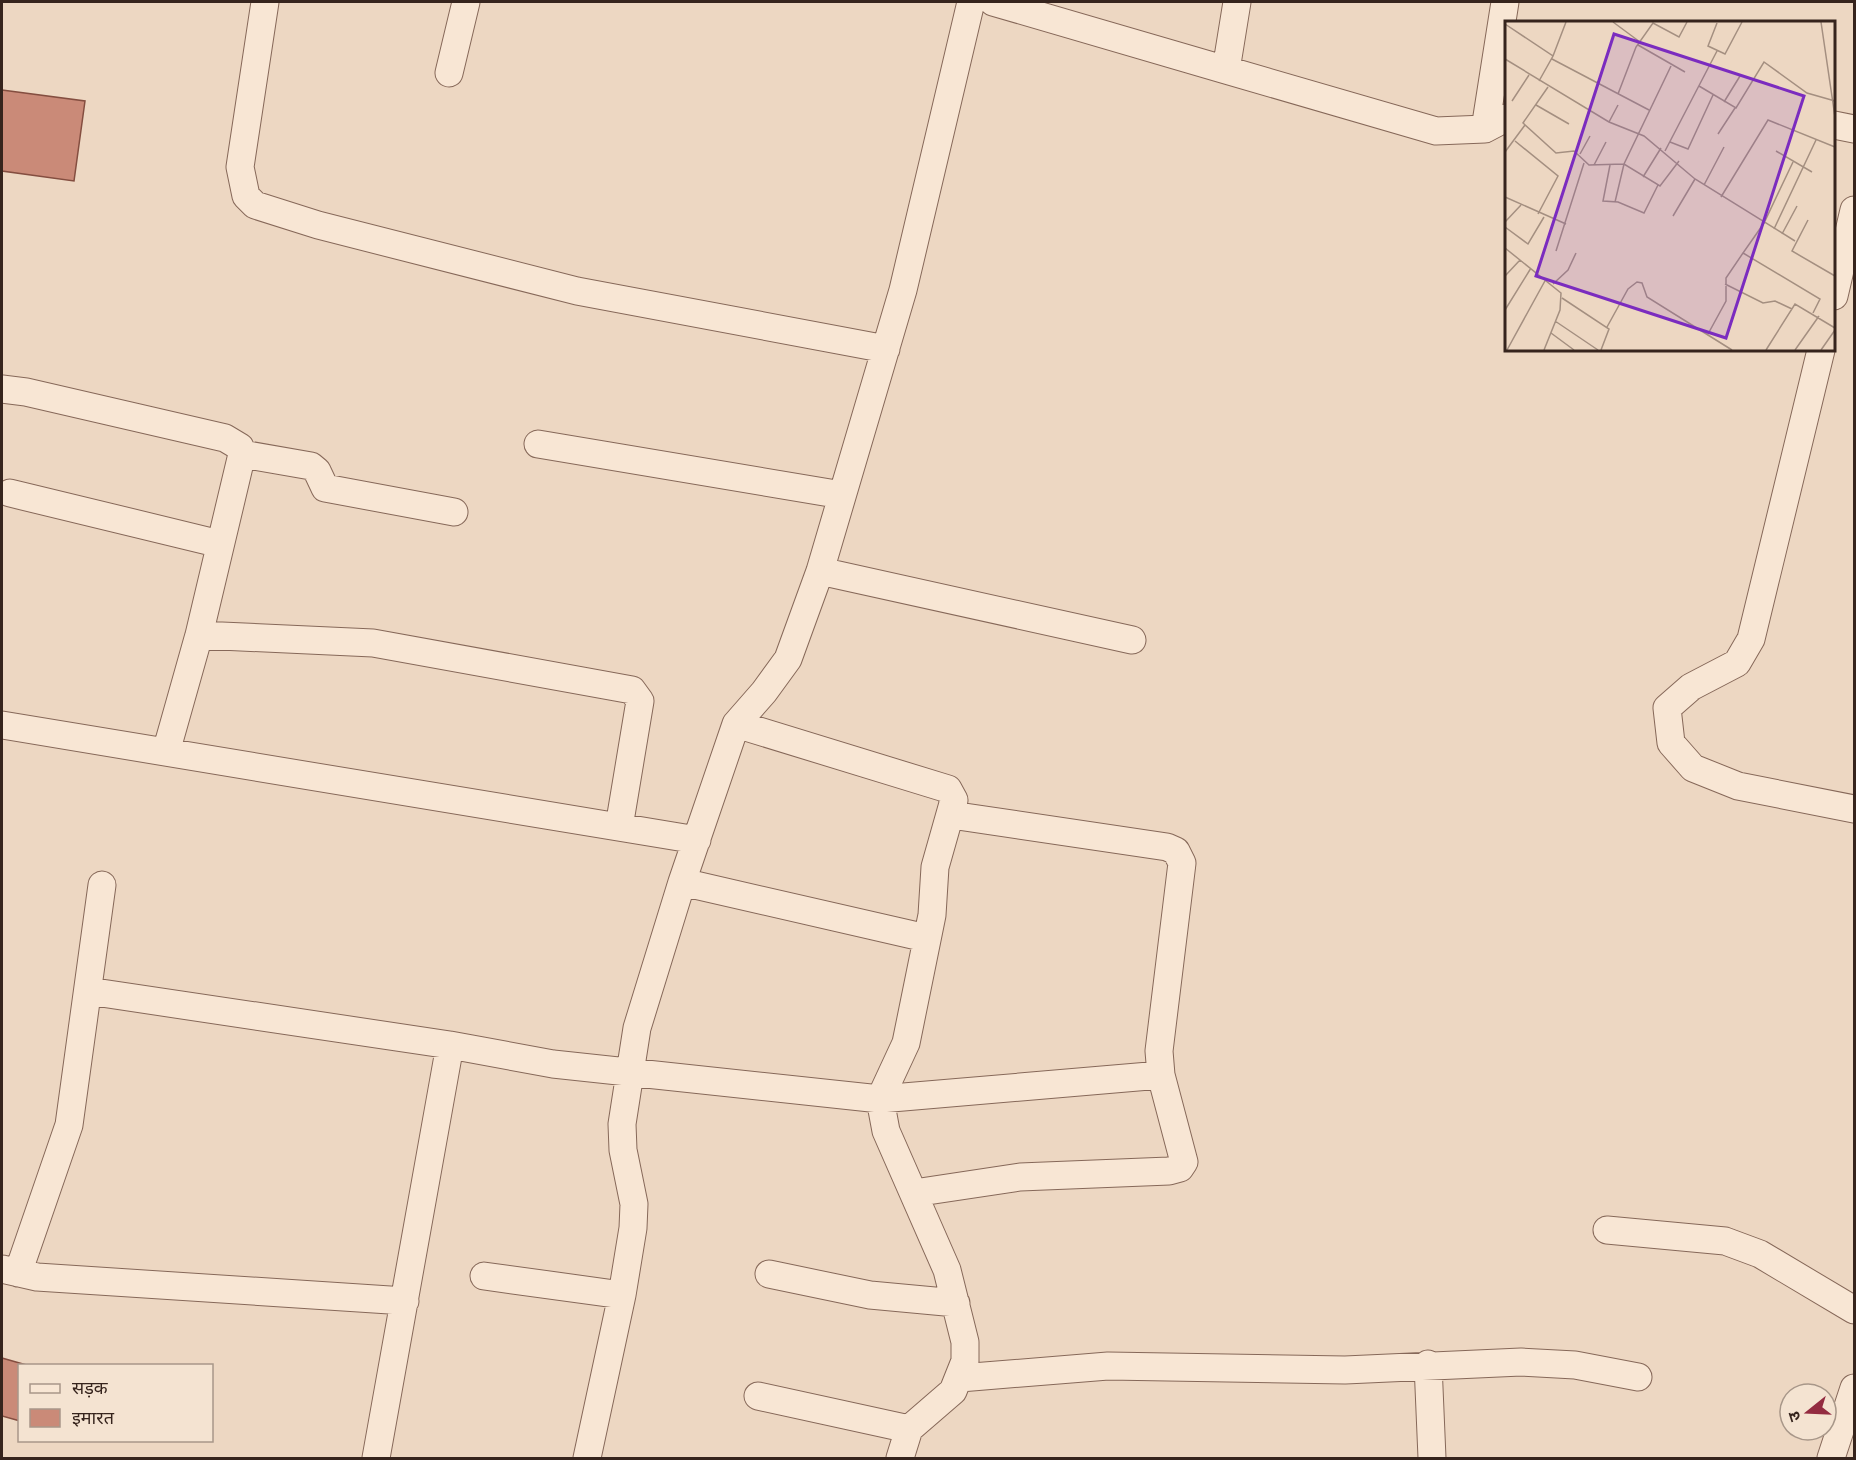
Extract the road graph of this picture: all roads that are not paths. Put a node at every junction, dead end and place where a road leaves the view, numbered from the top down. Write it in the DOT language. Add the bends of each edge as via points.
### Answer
graph roads {
  1 [pos="265,2"];
  2 [pos="466,2"];
  3 [pos="971,2"];
  4 [pos="993,2"];
  5 [pos="1237,2"];
  6 [pos="1505,2"];
  7 [pos="1226,70"];
  8 [pos="449,73"];
  9 [pos="1496,124"];
  10 [pos="1835,125"];
  11 [pos="1854,129"];
  12 [pos="1854,210"];
  13 [pos="1835,288"];
  14 [pos="886,349"];
  15 [pos="1821,351"];
  16 [pos="2,389"];
  17 [pos="538,444"];
  18 [pos="242,454"];
  19 [pos="10,494"];
  20 [pos="842,495"];
  21 [pos="454,512"];
  22 [pos="220,544"];
  23 [pos="820,571"];
  24 [pos="199,635"];
  25 [pos="1132,640"];
  26 [pos="736,724"];
  27 [pos="2,725"];
  28 [pos="166,752"];
  29 [pos="1854,809"];
  30 [pos="951,815"];
  31 [pos="619,827"];
  32 [pos="697,840"];
  33 [pos="682,882"];
  34 [pos="102,885"];
  35 [pos="926,938"];
  36 [pos="88,991"];
  37 [pos="450,1045"];
  38 [pos="629,1070"];
  39 [pos="1161,1075"];
  40 [pos="880,1099"];
  41 [pos="914,1193"];
  42 [pos="1607,1230"];
  43 [pos="10,1271"];
  44 [pos="769,1274"];
  45 [pos="484,1276"];
  46 [pos="622,1295"];
  47 [pos="405,1301"];
  48 [pos="956,1303"];
  49 [pos="1854,1310"];
  50 [pos="1428,1364"];
  51 [pos="1638,1377"];
  52 [pos="960,1378"];
  53 [pos="1854,1388"];
  54 [pos="758,1396"];
  55 [pos="909,1429"];
  56 [pos="376,1458"];
  57 [pos="587,1458"];
  58 [pos="900,1458"];
  59 [pos="1432,1458"];
  60 [pos="1831,1458"];
  1 -- 14 [label="street" via="240,168 246,196 255,205 318,225 577,291"];
  2 -- 8 [label="street"];
  3 -- 14 [label="street"];
  4 -- 7 [label="street"];
  5 -- 7 [label="street"];
  6 -- 9 [label="street"];
  7 -- 9 [label="street" via="1436,131"];
  10 -- 11 [label="street"];
  12 -- 13 [label="street"];
  14 -- 20 [label="street"];
  15 -- 29 [label="street" via="1751,639 1737,663 1691,687 1667,708 1671,743 1693,768 1738,786"];
  16 -- 18 [label="street" via="225,438 240,447"];
  17 -- 20 [label="street"];
  18 -- 21 [label="street" via="311,466 325,488"];
  18 -- 22 [label="street"];
  19 -- 22 [label="street"];
  20 -- 23 [label="street"];
  22 -- 24 [label="street"];
  23 -- 25 [label="street"];
  23 -- 26 [label="street" via="788,659"];
  24 -- 28 [label="street"];
  24 -- 31 [label="street" via="373,643 632,690 640,701"];
  26 -- 30 [label="street" via="948,789 954,800"];
  26 -- 32 [label="street"];
  27 -- 28 [label="street"];
  28 -- 31 [label="street"];
  30 -- 35 [label="street" via="935,867 932,915"];
  30 -- 39 [label="street" via="1176,851 1182,863 1159,1030"];
  31 -- 32 [label="street"];
  32 -- 33 [label="street"];
  33 -- 35 [label="street"];
  33 -- 38 [label="street"];
  34 -- 36 [label="street"];
  35 -- 40 [label="street" via="906,1043"];
  36 -- 37 [label="street"];
  36 -- 43 [label="street" via="69,1125"];
  37 -- 38 [label="street" via="553,1064"];
  37 -- 47 [label="street"];
  38 -- 40 [label="street"];
  38 -- 46 [label="street" via="622,1124 634,1204"];
  39 -- 40 [label="street"];
  39 -- 41 [label="street" via="1183,1152 1184,1162 1179,1168 995,1179"];
  40 -- 41 [label="street" via="886,1131"];
  41 -- 48 [label="street" via="947,1270"];
  42 -- 49 [label="street" via="1725,1241 1760,1254"];
  43 -- 47 [label="street" via="37,1277"];
  44 -- 48 [label="street" via="870,1295"];
  45 -- 46 [label="street"];
  46 -- 57 [label="street"];
  47 -- 56 [label="street"];
  48 -- 52 [label="street" via="965,1342"];
  50 -- 51 [label="street" via="1548,1362"];
  50 -- 52 [label="street" via="1345,1370 1108,1366"];
  50 -- 59 [label="street"];
  52 -- 55 [label="street" via="953,1391"];
  53 -- 60 [label="street"];
  54 -- 55 [label="street"];
  55 -- 58 [label="street"];
}
